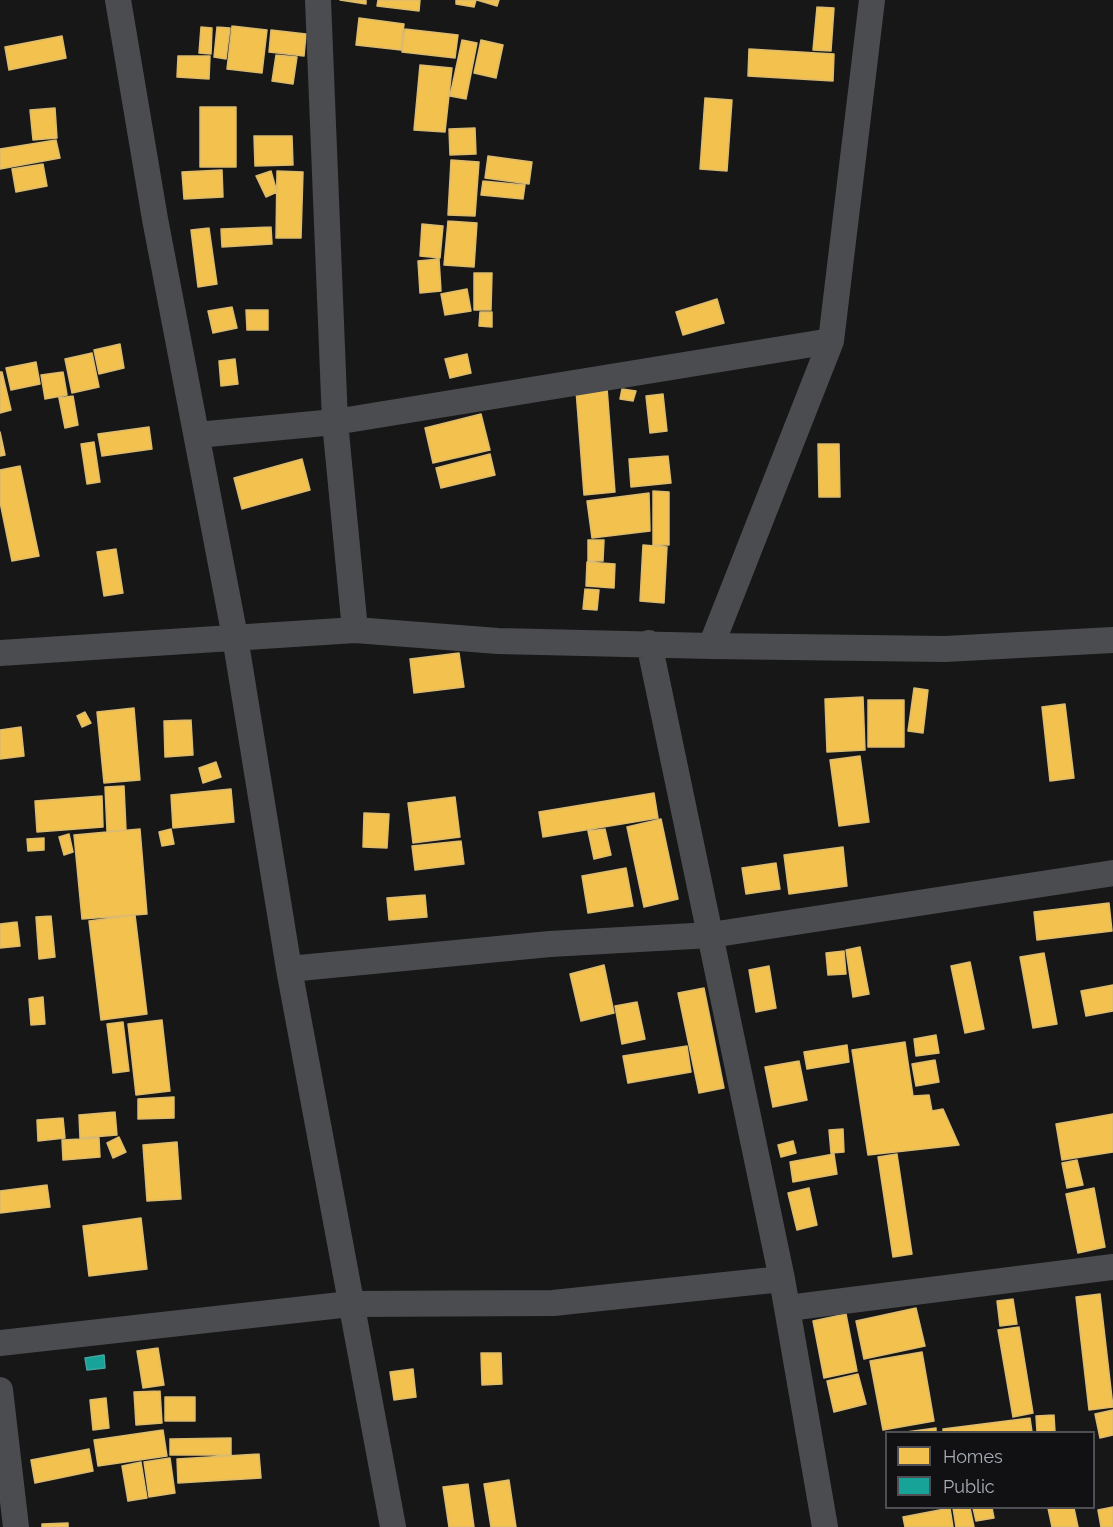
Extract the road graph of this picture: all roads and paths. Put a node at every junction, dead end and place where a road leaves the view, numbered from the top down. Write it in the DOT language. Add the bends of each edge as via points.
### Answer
graph roads {
  1 [pos="118,0"];
  2 [pos="318,0"];
  3 [pos="872,0"];
  4 [pos="831,341"];
  5 [pos="335,422"];
  6 [pos="197,435"];
  7 [pos="355,630"];
  8 [pos="235,637"];
  9 [pos="1113,640"];
  10 [pos="649,643"];
  11 [pos="711,646"];
  12 [pos="0,653"];
  13 [pos="1113,873"];
  14 [pos="711,935"];
  15 [pos="289,969"];
  16 [pos="1113,1267"];
  17 [pos="782,1279"];
  18 [pos="351,1304"];
  19 [pos="788,1308"];
  20 [pos="0,1343"];
  21 [pos="0,1390"];
  22 [pos="16,1527"];
  23 [pos="393,1527"];
  24 [pos="825,1527"];
  1 -- 6 [label="street"];
  2 -- 5 [label="street"];
  3 -- 4 [label="street"];
  4 -- 5 [label="street"];
  4 -- 11 [label="street"];
  5 -- 6 [label="street"];
  5 -- 7 [label="street"];
  6 -- 8 [label="street"];
  7 -- 8 [label="street"];
  7 -- 10 [label="street" via="498,640"];
  8 -- 12 [label="street"];
  8 -- 15 [label="street"];
  9 -- 11 [label="street" via="945,649"];
  10 -- 11 [label="street"];
  10 -- 14 [label="street"];
  13 -- 14 [label="street"];
  14 -- 15 [label="street" via="550,944"];
  14 -- 17 [label="street"];
  15 -- 18 [label="street"];
  16 -- 19 [label="street"];
  17 -- 18 [label="street" via="553,1303"];
  17 -- 19 [label="street"];
  18 -- 20 [label="street"];
  18 -- 23 [label="street"];
  19 -- 24 [label="street"];
  21 -- 22 [label="street"];
}
